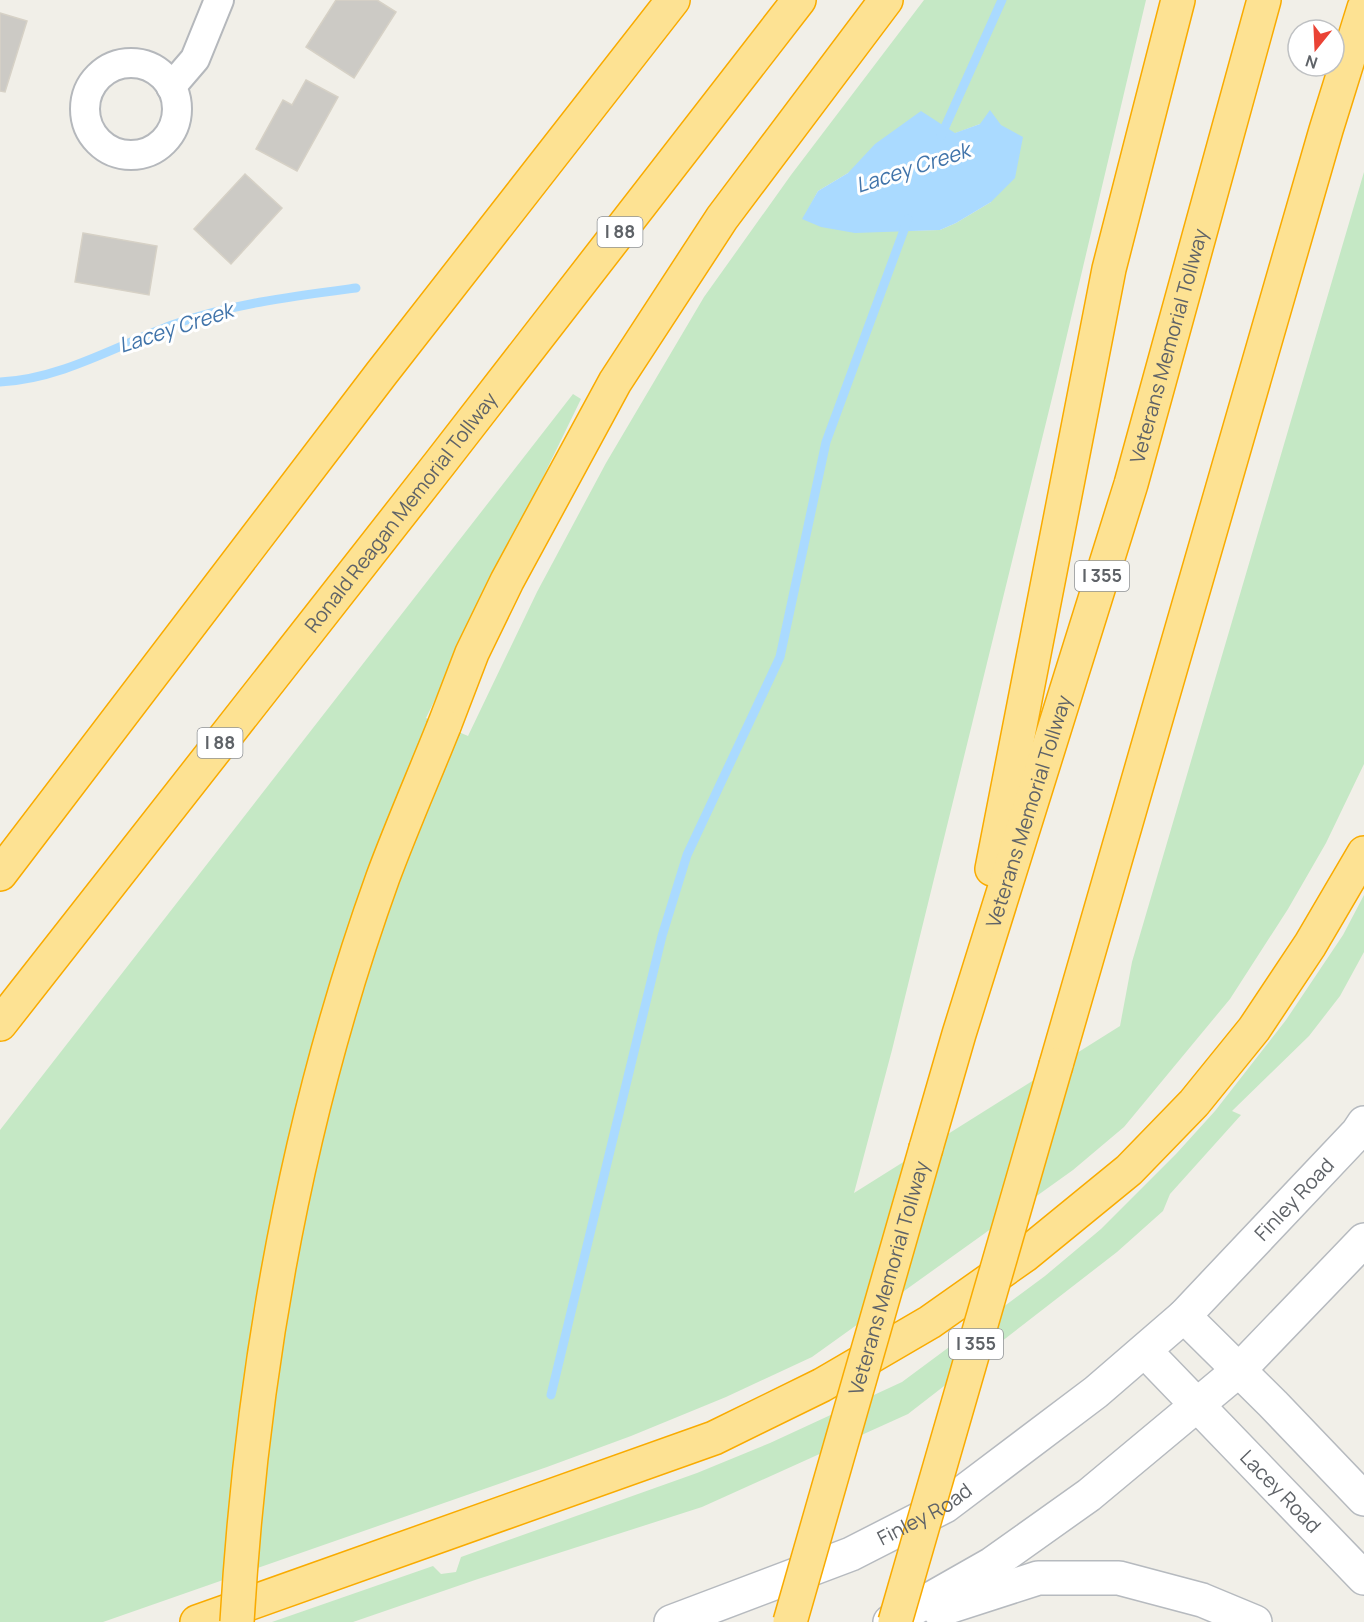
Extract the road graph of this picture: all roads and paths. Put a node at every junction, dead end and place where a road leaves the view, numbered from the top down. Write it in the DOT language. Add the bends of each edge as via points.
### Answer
graph roads {
  1 [pos="219,0"];
  2 [pos="673,0"];
  3 [pos="799,0"];
  4 [pos="886,0"];
  5 [pos="1178,0"];
  6 [pos="1264,0"];
  7 [pos="1364,8"];
  8 [pos="171,87"];
  9 [pos="1364,853"];
  10 [pos="0,874"];
  11 [pos="0,1023"];
  12 [pos="959,1034"];
  13 [pos="1364,1123"];
  14 [pos="1364,1240"];
  15 [pos="1184,1316"];
  16 [pos="1145,1351"];
  17 [pos="1239,1370"];
  18 [pos="1197,1404"];
  19 [pos="1364,1498"];
  20 [pos="1364,1578"];
  21 [pos="197,1622"];
  22 [pos="237,1622"];
  23 [pos="670,1622"];
  24 [pos="790,1622"];
  25 [pos="890,1622"];
  26 [pos="898,1622"];
  27 [pos="1255,1622"];
  1 -- 8 [label="street" via="195,59"];
  2 -- 10 [label="highway" via="381,374"];
  3 -- 11 [label="highway, Ronald Reagan Memorial Tollway / I 88"];
  4 -- 22 [label="highway, bridge" via="722,218 615,382 472,653 383,877 310,1122 277,1281 261,1384"];
  5 -- 12 [label="highway" via="1109,269"];
  6 -- 12 [label="highway, Veterans Memorial Tollway / I 355" via="1131,484"];
  7 -- 26 [label="highway, I 355, bridge"];
  9 -- 21 [label="highway" via="1254,1029 1194,1103 1120,1177 1025,1255 930,1322 822,1385 714,1438"];
  12 -- 24 [label="highway, Veterans Memorial Tollway / I 355, bridge"];
  13 -- 15 [label="main road, Finley Road"];
  14 -- 17 [label="main road"];
  15 -- 16 [label="main road, Finley Road"];
  15 -- 17 [label="main road"];
  16 -- 18 [label="main road"];
  16 -- 23 [label="main road, Finley Road" via="945,1506 851,1554"];
  17 -- 18 [label="main road"];
  17 -- 19 [label="main road"];
  18 -- 20 [label="main road, Lacey Road"];
  18 -- 25 [label="main road" via="1089,1495 992,1564"];
  26 -- 27 [label="main road" via="1038,1578 1119,1578 1202,1600"];
}
